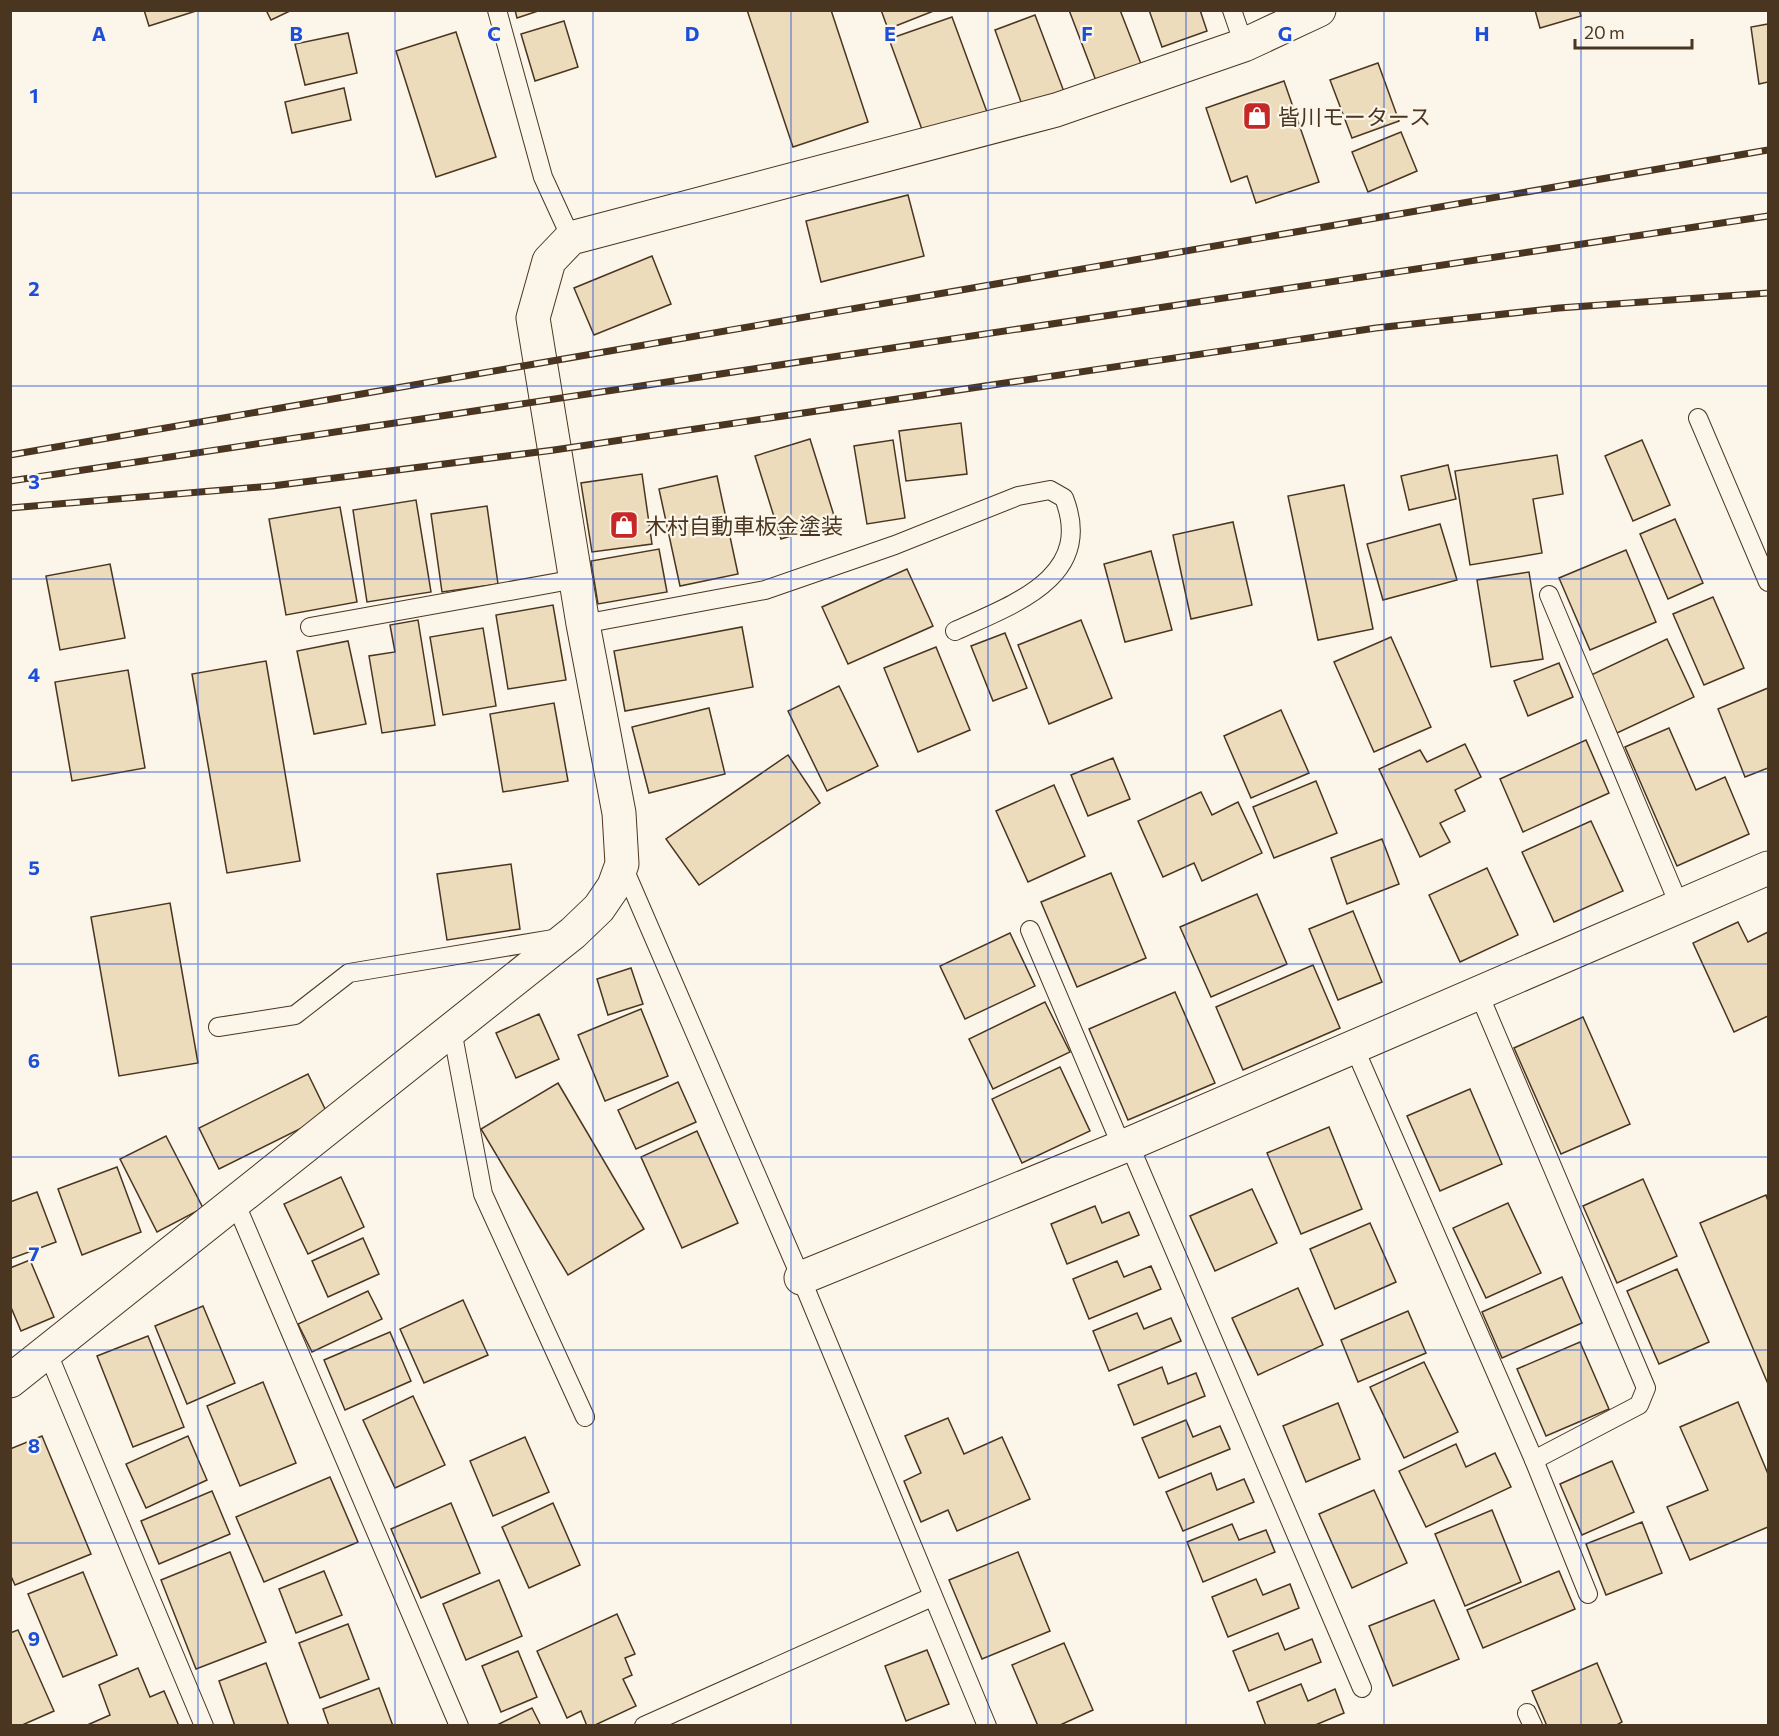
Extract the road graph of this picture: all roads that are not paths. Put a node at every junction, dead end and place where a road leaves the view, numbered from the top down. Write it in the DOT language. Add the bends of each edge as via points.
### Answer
graph roads {
  1 [pos="496,10"];
  2 [pos="1232,10"];
  3 [pos="1319,10"];
  4 [pos="1244,45"];
  5 [pos="571,238"];
  6 [pos="1698,418"];
  7 [pos="576,579"];
  8 [pos="1768,582"];
  9 [pos="1549,595"];
  10 [pos="583,624"];
  11 [pos="310,627"];
  12 [pos="956,631"];
  13 [pos="622,864"];
  14 [pos="1768,868"];
  15 [pos="1680,907"];
  16 [pos="1030,930"];
  17 [pos="569,936"];
  18 [pos="1479,994"];
  19 [pos="218,1027"];
  20 [pos="452,1030"];
  21 [pos="1354,1047"];
  22 [pos="1125,1146"];
  23 [pos="235,1202"];
  24 [pos="801,1278"];
  25 [pos="47,1352"];
  26 [pos="10,1381"];
  27 [pos="585,1417"];
  28 [pos="1534,1460"];
  29 [pos="1588,1594"];
  30 [pos="932,1597"];
  31 [pos="1362,1688"];
  32 [pos="204,1725"];
  33 [pos="459,1725"];
  34 [pos="644,1725"];
  35 [pos="987,1725"];
  1 -- 5 [label="lane" via="543,177"];
  2 -- 4 [label="lane"];
  3 -- 4 [label="street"];
  4 -- 5 [label="street" via="1056,110"];
  5 -- 7 [label="street" via="549,261 533,318"];
  6 -- 8 [label="lane"];
  7 -- 10 [label="street"];
  7 -- 11 [label="lane"];
  9 -- 15 [label="lane"];
  10 -- 12 [label="lane" via="765,590 895,545 1018,496 1050,490 1064,498 1072,528 1062,566 1023,597"];
  10 -- 13 [label="street" via="620,813"];
  13 -- 17 [label="street" via="614,886 599,908"];
  13 -- 24 [label="lane"];
  14 -- 15 [label="street"];
  15 -- 18 [label="street"];
  16 -- 22 [label="lane"];
  17 -- 19 [label="lane" via="349,973 295,1015"];
  17 -- 20 [label="street"];
  18 -- 21 [label="street"];
  18 -- 28 [label="lane" via="1646,1388 1639,1405"];
  20 -- 23 [label="street"];
  20 -- 27 [label="lane" via="483,1194"];
  21 -- 22 [label="street"];
  21 -- 28 [label="lane"];
  22 -- 24 [label="street"];
  22 -- 31 [label="lane"];
  23 -- 25 [label="street"];
  23 -- 33 [label="lane"];
  24 -- 30 [label="lane"];
  25 -- 26 [label="street"];
  25 -- 32 [label="lane"];
  28 -- 29 [label="lane"];
  30 -- 34 [label="lane"];
  30 -- 35 [label="lane"];
}
